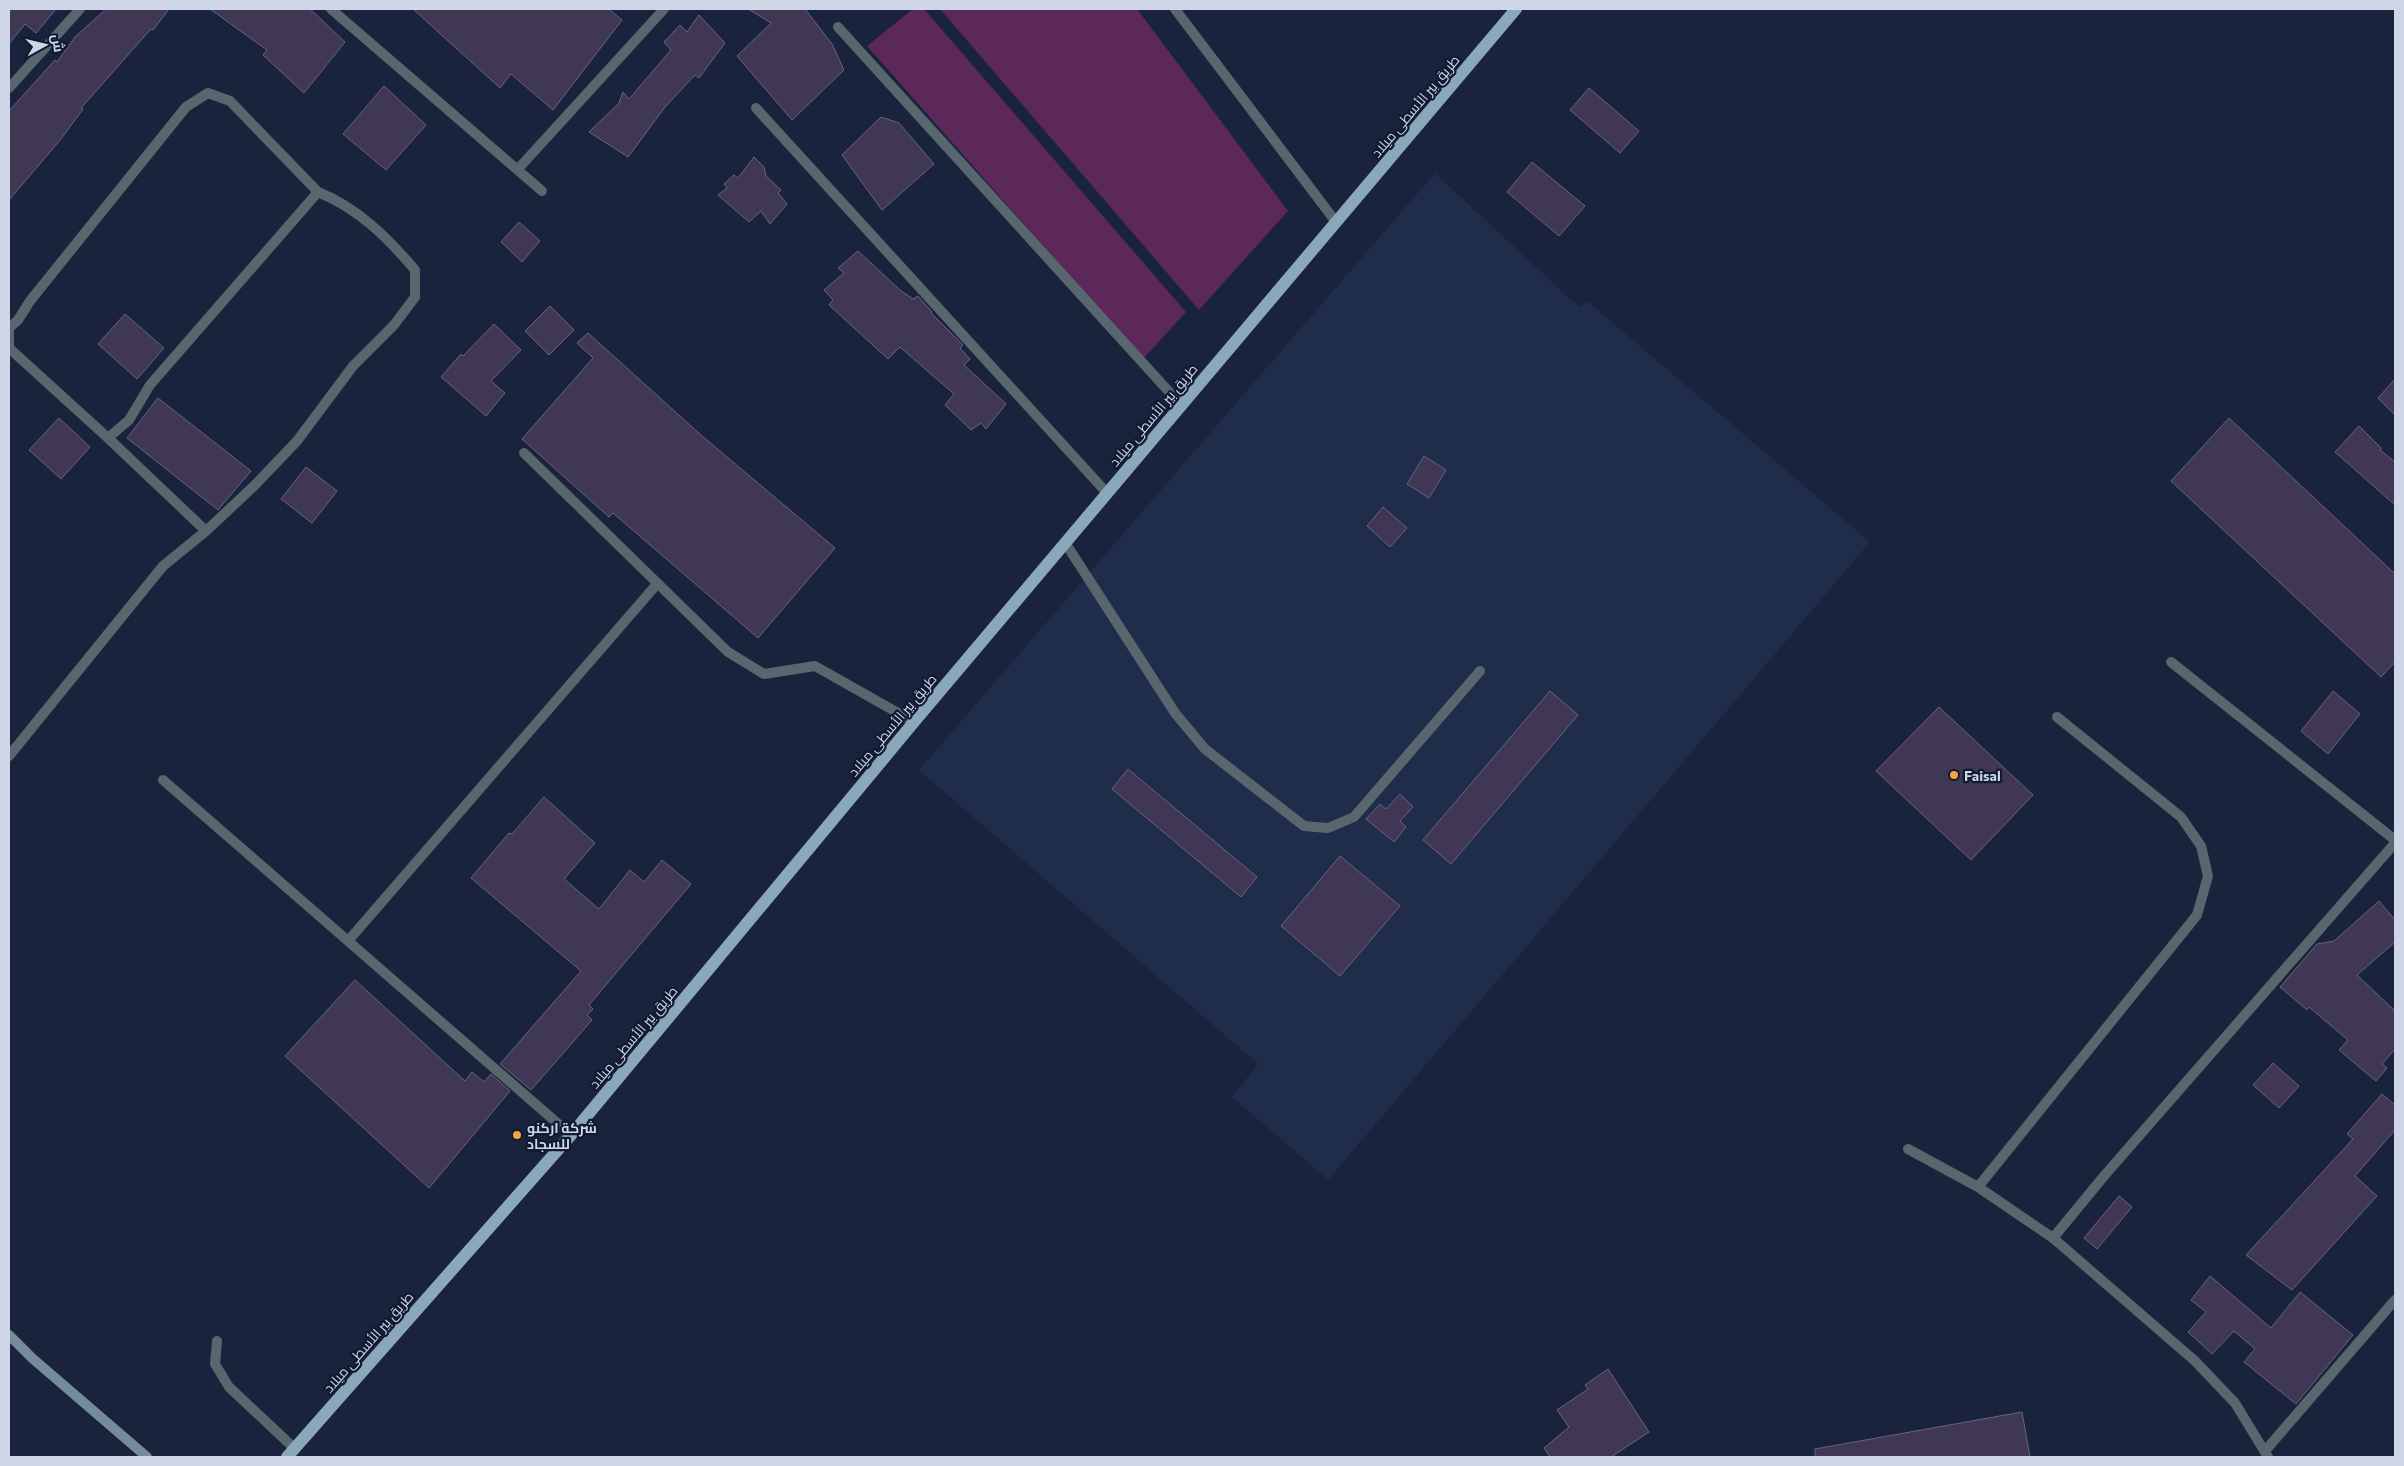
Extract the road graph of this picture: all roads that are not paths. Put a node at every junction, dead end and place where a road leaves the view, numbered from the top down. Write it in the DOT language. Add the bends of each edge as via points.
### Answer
graph roads {
  1 [pos="80,9"];
  2 [pos="331,9"];
  3 [pos="664,9"];
  4 [pos="1175,9"];
  5 [pos="1516,9"];
  6 [pos="838,27"];
  7 [pos="9,88"];
  8 [pos="756,108"];
  9 [pos="518,169"];
  10 [pos="542,191"];
  11 [pos="318,192"];
  12 [pos="1336,222"];
  13 [pos="1181,405"];
  14 [pos="108,438"];
  15 [pos="524,453"];
  16 [pos="1107,493"];
  17 [pos="206,531"];
  18 [pos="1066,544"];
  19 [pos="657,584"];
  20 [pos="2172,662"];
  21 [pos="1480,671"];
  22 [pos="2057,717"];
  23 [pos="914,722"];
  24 [pos="9,756"];
  25 [pos="163,780"];
  26 [pos="2395,841"];
  27 [pos="348,941"];
  28 [pos="571,1135"];
  29 [pos="1908,1149"];
  30 [pos="1978,1186"];
  31 [pos="2053,1238"];
  32 [pos="2395,1300"];
  33 [pos="9,1335"];
  34 [pos="217,1341"];
  35 [pos="290,1453"];
  36 [pos="2266,1454"];
  37 [pos="147,1457"];
  1 -- 7 [label="street"];
  2 -- 9 [label="street"];
  3 -- 9 [label="street"];
  4 -- 12 [label="street"];
  5 -- 12 [label="main road, طريق بير الأسطى ميلاد"];
  6 -- 13 [label="street"];
  8 -- 16 [label="street"];
  9 -- 10 [label="street"];
  11 -- 14 [label="street" via="150,385 129,420"];
  11 -- 14 [label="street" via="230,101 208,93 186,107 9,328 10,348"];
  11 -- 17 [label="street" via="335,198 356,212 391,242 415,270 415,296 394,325 353,366 297,440"];
  12 -- 13 [label="main road, طريق بير الأسطى ميلاد"];
  13 -- 16 [label="main road, طريق بير الأسطى ميلاد"];
  14 -- 17 [label="street"];
  15 -- 19 [label="street"];
  16 -- 18 [label="main road, طريق بير الأسطى ميلاد"];
  17 -- 24 [label="street" via="163,566"];
  18 -- 21 [label="street" via="1181,720 1206,749 1304,826 1328,828 1354,816"];
  18 -- 23 [label="main road, طريق بير الأسطى ميلاد"];
  19 -- 23 [label="street" via="728,652 764,674 815,666"];
  19 -- 27 [label="street"];
  20 -- 26 [label="street"];
  22 -- 30 [label="street" via="2181,817 2201,846 2208,876 2197,915"];
  23 -- 28 [label="main road, طريق بير الأسطى ميلاد"];
  25 -- 27 [label="street"];
  26 -- 31 [label="street"];
  27 -- 28 [label="street"];
  28 -- 35 [label="main road, طريق بير الأسطى ميلاد"];
  29 -- 30 [label="street"];
  30 -- 31 [label="street"];
  31 -- 36 [label="street" via="2195,1361 2235,1403"];
  32 -- 36 [label="street"];
  33 -- 37 [label="main road"];
  34 -- 35 [label="street" via="215,1364 230,1387"];
}
